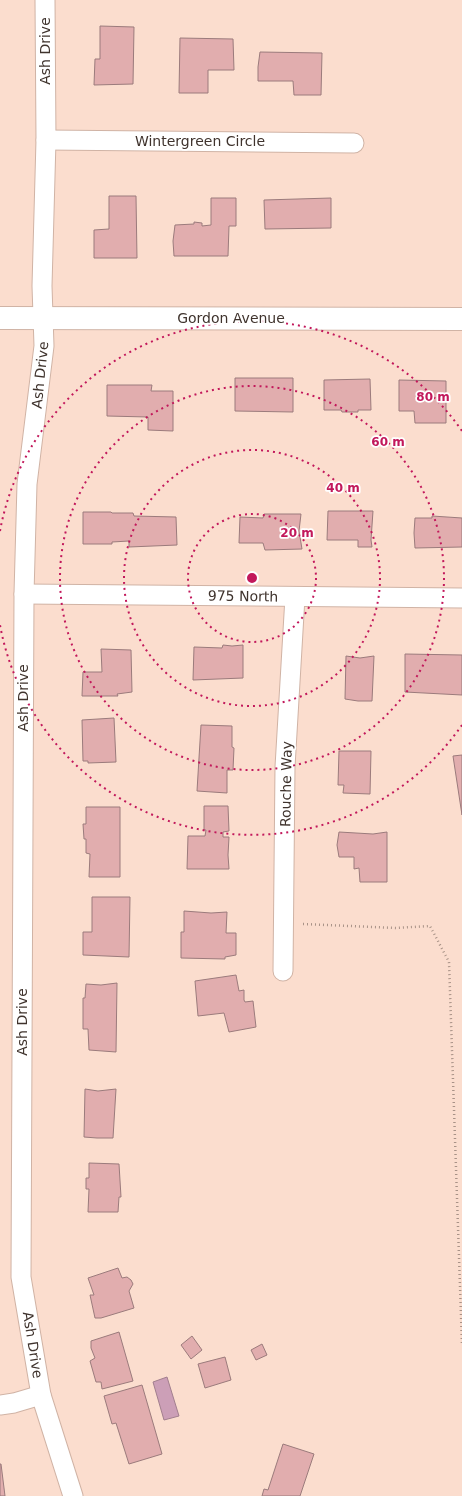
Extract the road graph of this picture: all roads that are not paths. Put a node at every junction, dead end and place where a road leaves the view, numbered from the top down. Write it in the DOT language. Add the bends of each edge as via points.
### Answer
graph roads {
  1 [pos="45,0"];
  2 [pos="46,140"];
  3 [pos="354,142"];
  4 [pos="0,318"];
  5 [pos="44,318"];
  6 [pos="462,319"];
  7 [pos="24,594"];
  8 [pos="295,597"];
  9 [pos="462,598"];
  10 [pos="284,971"];
  11 [pos="41,1395"];
  12 [pos="0,1404"];
  13 [pos="73,1496"];
  1 -- 2 [label="street, Ash Drive"];
  2 -- 3 [label="street, Wintergreen Circle"];
  2 -- 5 [label="street, Ash Drive" via="42,286"];
  4 -- 5 [label="main road, Gordon Avenue"];
  5 -- 6 [label="main road, Gordon Avenue"];
  5 -- 7 [label="street, Ash Drive" via="44,346 27,484"];
  7 -- 8 [label="street, 975 North"];
  7 -- 11 [label="street, Ash Drive" via="21,1277"];
  8 -- 9 [label="street, 975 North"];
  8 -- 10 [label="street, Rouche Way" via="285,767"];
  11 -- 12 [label="street"];
  11 -- 13 [label="street, Ash Drive"];
}
